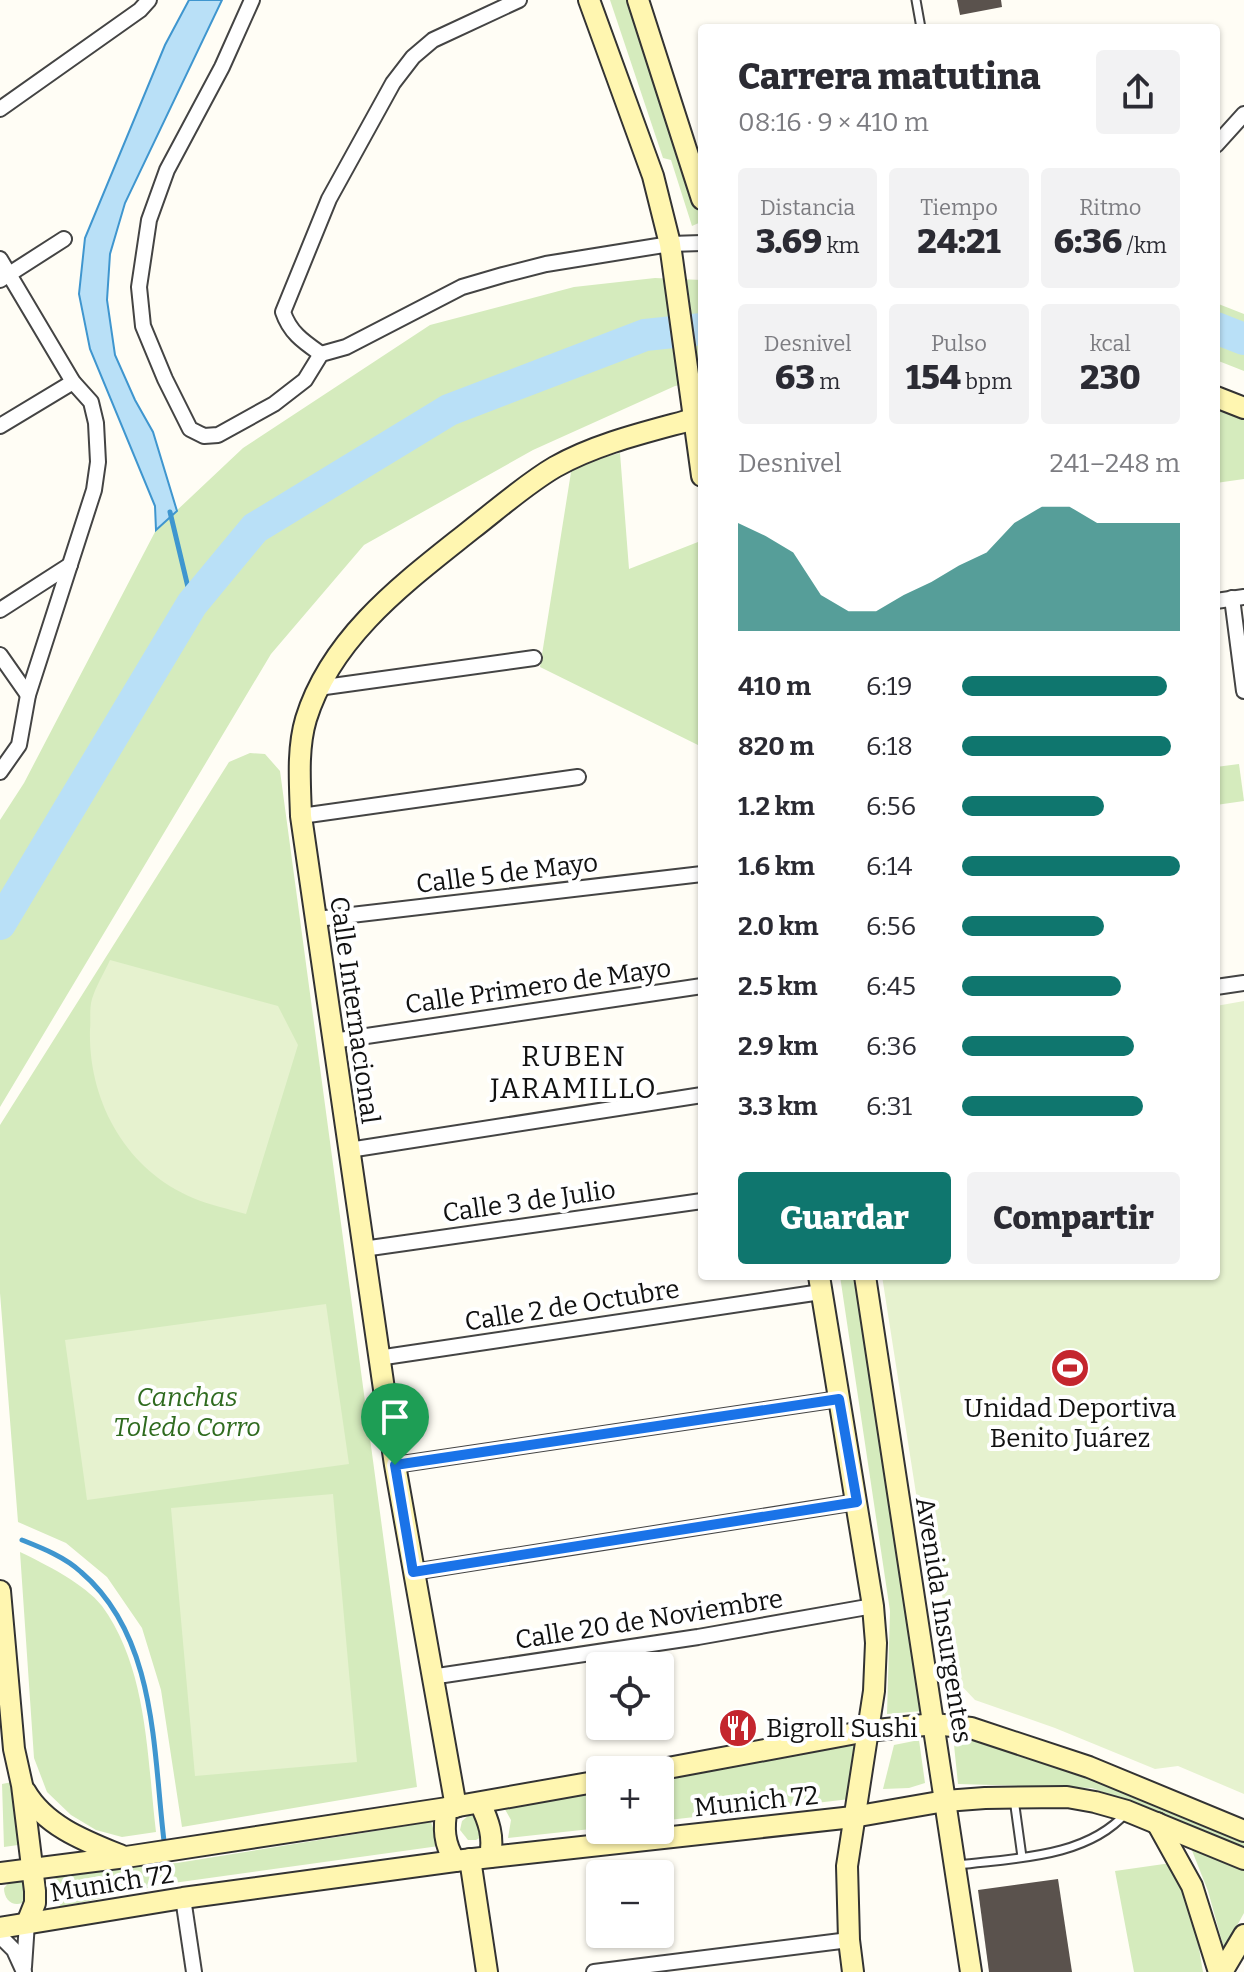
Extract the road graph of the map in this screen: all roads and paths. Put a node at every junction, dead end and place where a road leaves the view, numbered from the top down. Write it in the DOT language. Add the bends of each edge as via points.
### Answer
graph roads {
  1 [pos="149,0"];
  2 [pos="252,0"];
  3 [pos="519,0"];
  4 [pos="589,0"];
  5 [pos="638,0"];
  6 [pos="916,0"];
  7 [pos="920,24"];
  8 [pos="0,109"];
  9 [pos="1244,114"];
  10 [pos="1220,141"];
  11 [pos="698,187"];
  12 [pos="64,239"];
  13 [pos="698,243"];
  14 [pos="670,244"];
  15 [pos="0,259"];
  16 [pos="5,277"];
  17 [pos="321,354"];
  18 [pos="73,382"];
  19 [pos="1220,399"];
  20 [pos="1244,408"];
  21 [pos="694,419"];
  22 [pos="0,426"];
  23 [pos="698,448"];
  24 [pos="70,565"];
  25 [pos="1238,598"];
  26 [pos="0,610"];
  27 [pos="0,655"];
  28 [pos="534,658"];
  29 [pos="318,688"];
  30 [pos="1244,691"];
  31 [pos="28,695"];
  32 [pos="0,772"];
  33 [pos="578,777"];
  34 [pos="301,816"];
  35 [pos="698,874"];
  36 [pos="317,919"];
  37 [pos="1244,983"];
  38 [pos="1220,986"];
  39 [pos="698,987"];
  40 [pos="333,1041"];
  41 [pos="698,1096"];
  42 [pos="349,1150"];
  43 [pos="698,1202"];
  44 [pos="363,1249"];
  45 [pos="866,1280"];
  46 [pos="820,1284"];
  47 [pos="378,1358"];
  48 [pos="839,1399"];
  49 [pos="395,1465"];
  50 [pos="857,1502"];
  51 [pos="413,1572"];
  52 [pos="0,1591"];
  53 [pos="873,1606"];
  54 [pos="431,1677"];
  55 [pos="934,1724"];
  56 [pos="867,1731"];
  57 [pos="674,1767"];
  58 [pos="586,1784"];
  59 [pos="22,1785"];
  60 [pos="1014,1797"];
  61 [pos="945,1801"];
  62 [pos="480,1803"];
  63 [pos="452,1808"];
  64 [pos="1127,1811"];
  65 [pos="853,1817"];
  66 [pos="1157,1823"];
  67 [pos="1244,1831"];
  68 [pos="126,1857"];
  69 [pos="1022,1857"];
  70 [pos="472,1859"];
  71 [pos="1244,1859"];
  72 [pos="955,1866"];
  73 [pos="32,1869"];
  74 [pos="0,1873"];
  75 [pos="183,1898"];
  76 [pos="27,1923"];
  77 [pos="0,1928"];
  78 [pos="1244,1935"];
  79 [pos="0,1936"];
  80 [pos="849,1940"];
  81 [pos="14,1950"];
  82 [pos="24,1970"];
  83 [pos="194,1972"];
  84 [pos="487,1972"];
  85 [pos="594,1972"];
  86 [pos="853,1972"];
  87 [pos="971,1972"];
  88 [pos="1221,1972"];
  1 -- 8 [label="street"];
  2 -- 17 [label="street" via="167,170 149,220 139,287 143,326 190,429 204,436 218,435 274,404 305,380"];
  3 -- 17 [label="street" via="433,40 393,83 329,199 283,312 288,327"];
  4 -- 14 [label="main road" via="653,176"];
  5 -- 11 [label="main road"];
  6 -- 7 [label="lane"];
  9 -- 10 [label="street"];
  12 -- 16 [label="street"];
  13 -- 14 [label="street"];
  14 -- 17 [label="street" via="546,264 462,287 346,347"];
  14 -- 21 [label="main road"];
  15 -- 16 [label="street"];
  16 -- 18 [label="street"];
  18 -- 22 [label="street"];
  18 -- 24 [label="street" via="91,402 98,462"];
  19 -- 20 [label="main road"];
  21 -- 23 [label="main road"];
  21 -- 29 [label="main road, Calle Internacional" via="613,442 555,467 503,504 402,585 341,650"];
  24 -- 26 [label="street"];
  24 -- 31 [label="street"];
  25 -- 30 [label="street"];
  27 -- 31 [label="street"];
  28 -- 29 [label="street"];
  29 -- 34 [label="main road, Calle Internacional" via="305,721"];
  31 -- 32 [label="street" via="19,745"];
  33 -- 34 [label="street"];
  34 -- 36 [label="main road, Calle Internacional"];
  35 -- 36 [label="street, Calle 5 de Mayo"];
  36 -- 40 [label="main road, Calle Internacional"];
  37 -- 38 [label="street"];
  39 -- 40 [label="street, Calle Primero de Mayo"];
  40 -- 42 [label="main road, Calle Internacional"];
  41 -- 42 [label="street"];
  42 -- 44 [label="main road, Calle Internacional"];
  43 -- 44 [label="street, Calle 3 de Julio"];
  44 -- 47 [label="main road, Calle Internacional"];
  45 -- 55 [label="main road, Avenida Insurgentes"];
  46 -- 47 [label="street, Calle 2 de Octubre"];
  46 -- 48 [label="main road"];
  47 -- 49 [label="main road, Calle Internacional"];
  48 -- 49 [label="street"];
  48 -- 50 [label="main road"];
  49 -- 51 [label="main road, Calle Internacional"];
  50 -- 51 [label="street"];
  50 -- 53 [label="main road"];
  51 -- 54 [label="main road, Calle Internacional"];
  52 -- 59 [label="main road"];
  53 -- 54 [label="street, Calle 20 de Noviembre"];
  53 -- 56 [label="main road" via="875,1672"];
  54 -- 63 [label="main road, Calle Internacional"];
  55 -- 56 [label="main road, Munich 72"];
  55 -- 61 [label="main road, Avenida Insurgentes"];
  55 -- 67 [label="main road, Munich 72" via="971,1728 1089,1767"];
  56 -- 57 [label="main road, Munich 72"];
  56 -- 65 [label="main road"];
  58 -- 62 [label="main road, Munich 72"];
  59 -- 68 [label="main road" via="34,1808 50,1820"];
  59 -- 73 [label="main road"];
  60 -- 61 [label="main road, Munich 72"];
  60 -- 64 [label="main road, Munich 72" via="1067,1797"];
  60 -- 69 [label="lane"];
  61 -- 65 [label="main road, Munich 72"];
  61 -- 72 [label="main road, Avenida Insurgentes"];
  62 -- 63 [label="main road, Munich 72"];
  62 -- 70 [label="main road" via="493,1842"];
  63 -- 68 [label="main road, Munich 72"];
  63 -- 70 [label="main road" via="444,1836 449,1851"];
  64 -- 66 [label="main road, Munich 72"];
  64 -- 69 [label="lane" via="1114,1827 1084,1843"];
  65 -- 70 [label="main road, Munich 72"];
  65 -- 80 [label="main road" via="847,1866"];
  66 -- 71 [label="main road, Munich 72"];
  66 -- 88 [label="main road" via="1192,1886"];
  68 -- 73 [label="main road, Munich 72"];
  69 -- 72 [label="lane"];
  70 -- 75 [label="main road, Munich 72"];
  70 -- 84 [label="main road"];
  72 -- 87 [label="main road, Avenida Insurgentes"];
  73 -- 74 [label="main road, Munich 72"];
  73 -- 76 [label="main road" via="35,1903"];
  75 -- 76 [label="main road, Munich 72"];
  75 -- 83 [label="street"];
  76 -- 77 [label="main road, Munich 72"];
  76 -- 81 [label="street"];
  78 -- 88 [label="main road"];
  79 -- 81 [label="street"];
  80 -- 85 [label="street"];
  80 -- 86 [label="main road"];
  81 -- 82 [label="street"];
}
